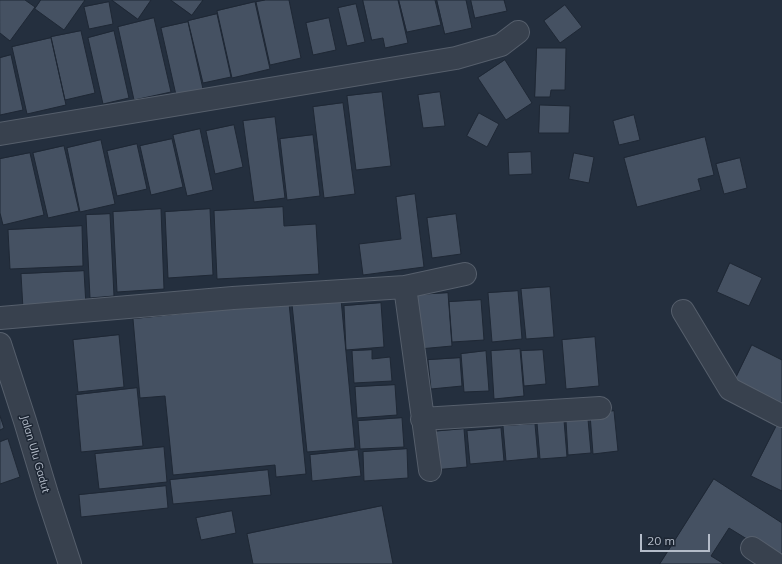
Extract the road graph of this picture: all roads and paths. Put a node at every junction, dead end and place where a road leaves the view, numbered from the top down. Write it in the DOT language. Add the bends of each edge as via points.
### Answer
graph roads {
  1 [pos="518,32"];
  2 [pos="0,134"];
  3 [pos="465,274"];
  4 [pos="405,287"];
  5 [pos="683,311"];
  6 [pos="0,318"];
  7 [pos="0,344"];
  8 [pos="600,408"];
  9 [pos="782,416"];
  10 [pos="422,418"];
  11 [pos="430,470"];
  12 [pos="752,548"];
  13 [pos="70,564"];
  14 [pos="776,564"];
  1 -- 2 [label="street" via="501,45 456,58"];
  3 -- 4 [label="street"];
  4 -- 6 [label="street" via="233,298"];
  4 -- 10 [label="street"];
  5 -- 9 [label="street" via="730,389"];
  7 -- 13 [label="street, Jalan Ulu Gadut"];
  8 -- 10 [label="street"];
  10 -- 11 [label="street"];
  12 -- 14 [label="street"];
}
